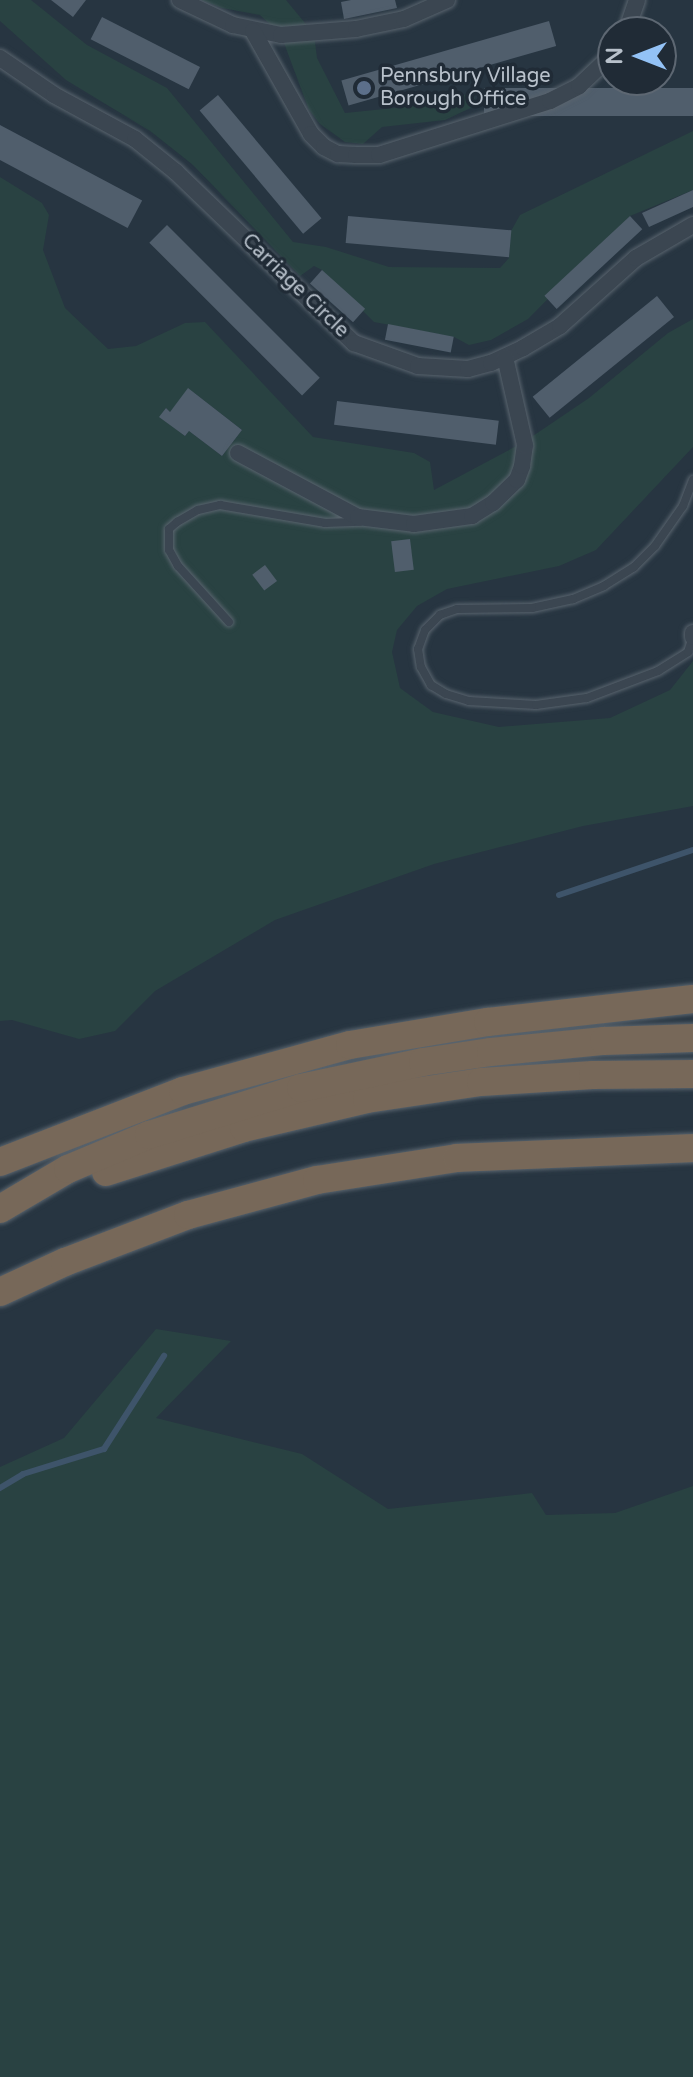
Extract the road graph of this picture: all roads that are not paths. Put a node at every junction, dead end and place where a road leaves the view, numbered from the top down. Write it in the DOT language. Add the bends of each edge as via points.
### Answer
graph roads {
  1 [pos="180,0"];
  2 [pos="447,0"];
  3 [pos="253,31"];
  4 [pos="0,58"];
  5 [pos="597,69"];
  6 [pos="693,225"];
  7 [pos="505,357"];
  8 [pos="238,453"];
  9 [pos="693,480"];
  10 [pos="389,521"];
  11 [pos="229,622"];
  12 [pos="693,636"];
  13 [pos="693,999"];
  14 [pos="693,1038"];
  15 [pos="693,1074"];
  16 [pos="623,1148"];
  17 [pos="693,1148"];
  18 [pos="693,1157"];
  19 [pos="0,1162"];
  20 [pos="0,1209"];
  21 [pos="0,1216"];
  22 [pos="0,1292"];
  1 -- 3 [label="street"];
  2 -- 3 [label="street" via="404,19 356,29 281,35"];
  3 -- 5 [label="street" via="311,134 324,147 347,155 379,155 550,101"];
  4 -- 7 [label="street, Carriage Circle" via="135,139 176,172 354,343 435,369 468,369"];
  6 -- 7 [label="street, Carriage Circle" via="636,258 560,326"];
  7 -- 10 [label="street" via="525,445 517,480 472,516 414,524"];
  8 -- 10 [label="street" via="358,517"];
  9 -- 12 [label="lane" via="683,506 655,546 604,586 532,608 457,609 440,615 425,630 418,649 431,685 446,694 469,701 536,705 587,698 645,677 688,652"];
  10 -- 11 [label="lane" via="325,523 220,505 177,522 169,529 169,550"];
  13 -- 19 [label="highway" via="488,1022 350,1045 183,1091"];
  14 -- 20 [label="highway" via="491,1052 301,1088 149,1135 68,1169"];
  15 -- 21 [label="highway" via="481,1082 313,1110 149,1156"];
  16 -- 17 [label="highway"];
  16 -- 18 [label="highway"];
  16 -- 22 [label="highway" via="457,1158 317,1180 188,1215"];
}
